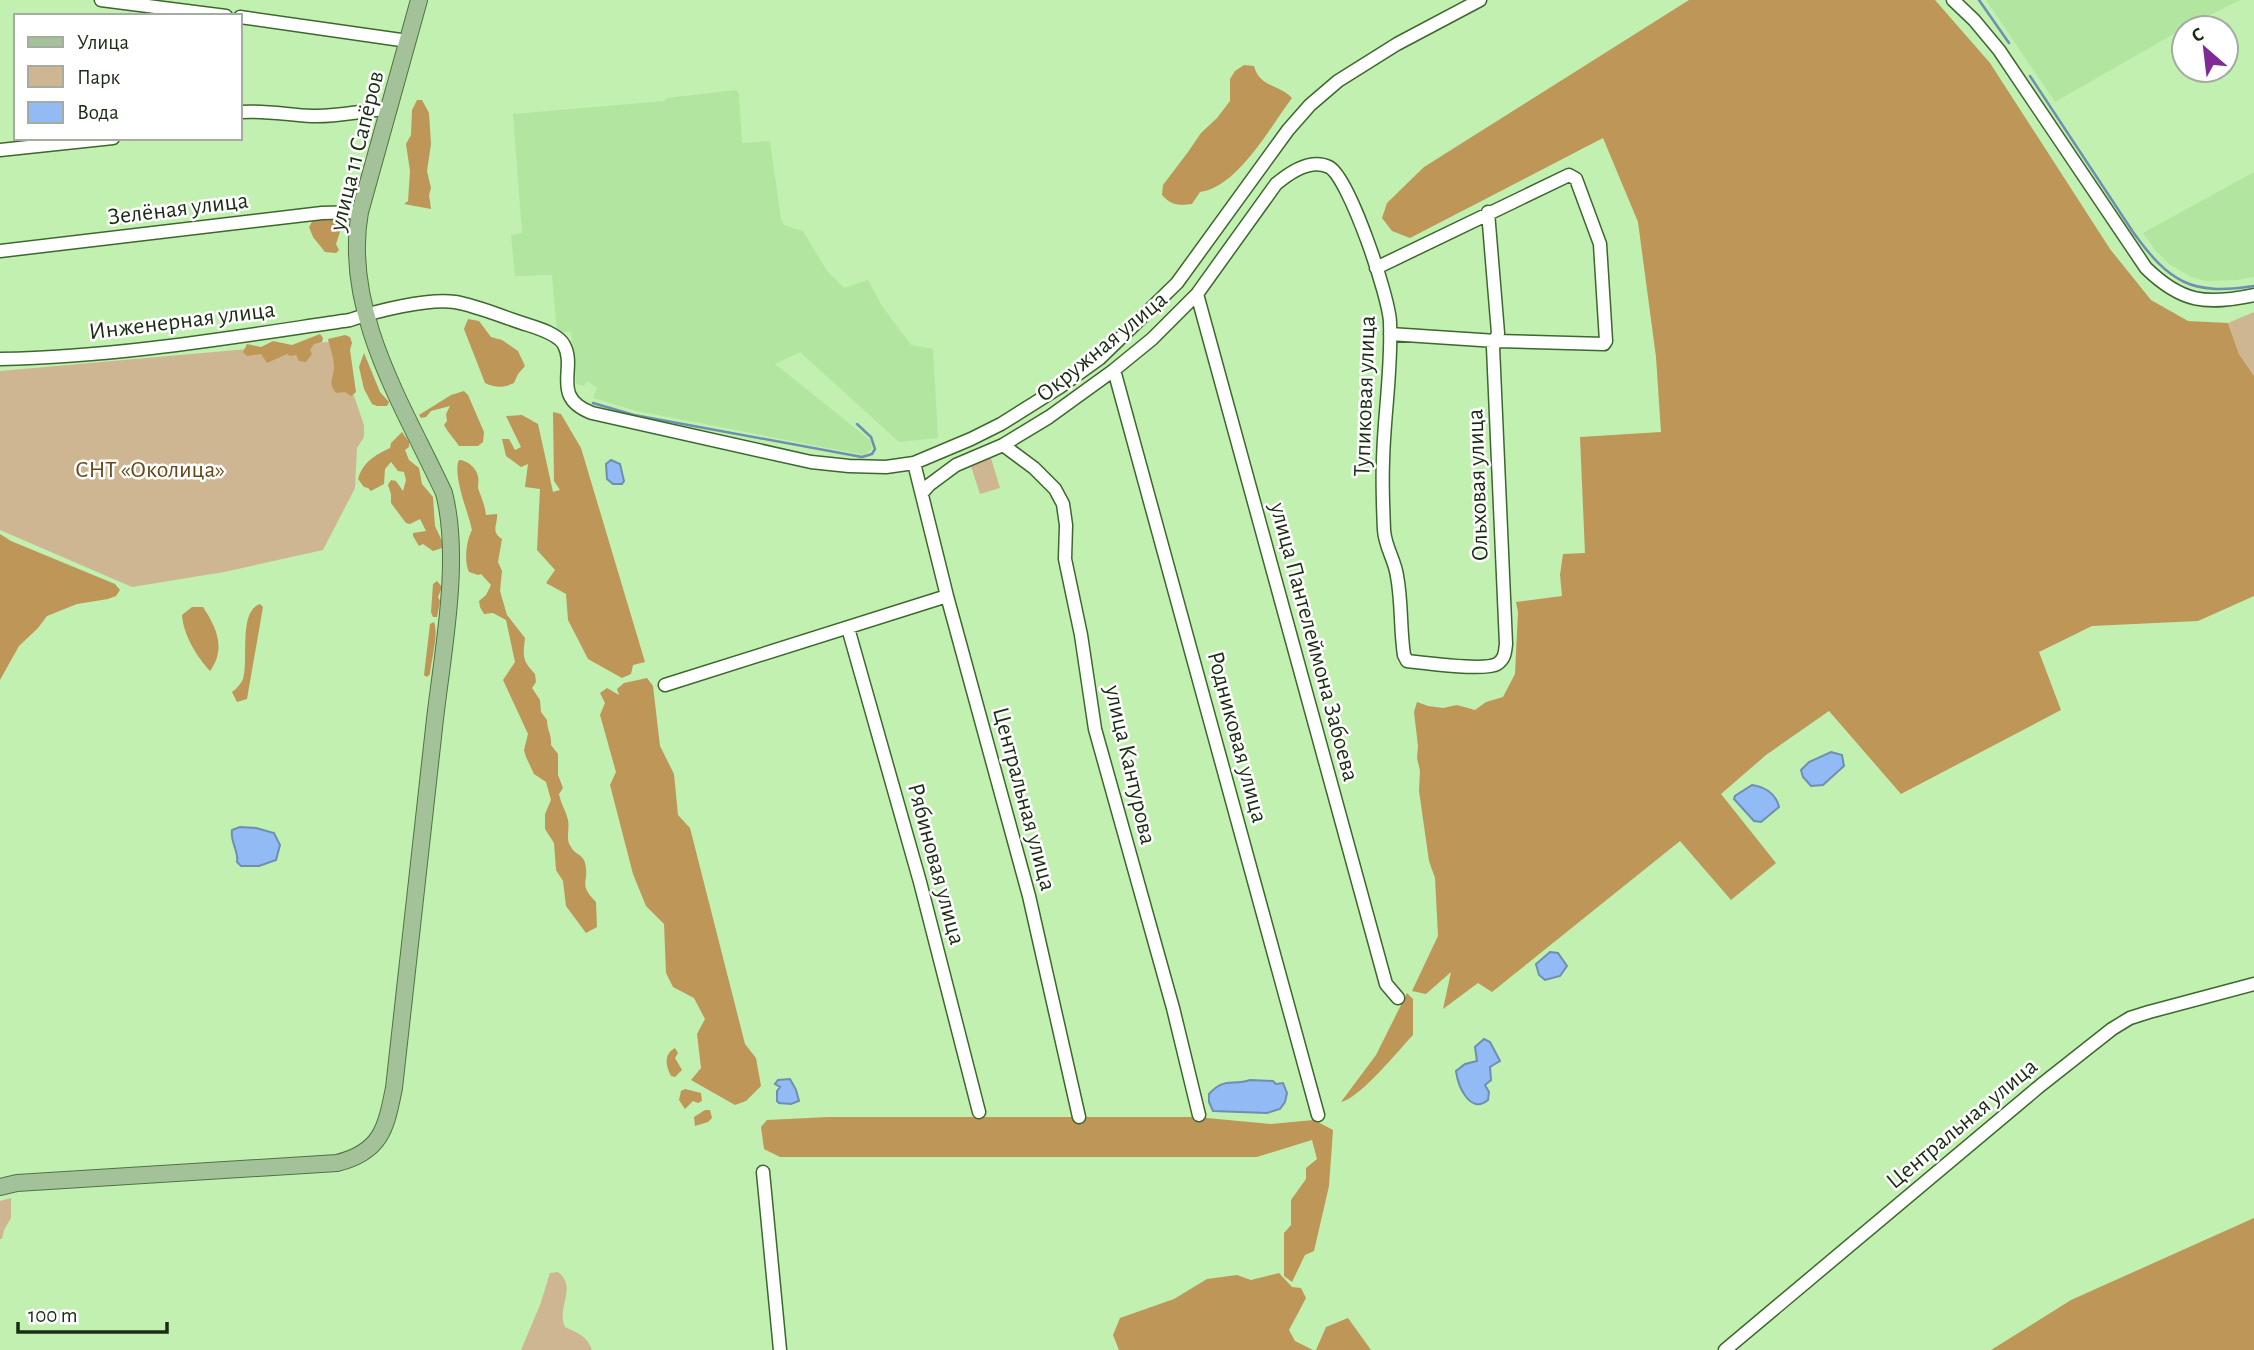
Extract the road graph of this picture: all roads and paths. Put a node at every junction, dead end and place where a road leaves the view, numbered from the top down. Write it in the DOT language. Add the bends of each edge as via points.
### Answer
graph roads {
  1 [pos="102,0"];
  2 [pos="419,0"];
  3 [pos="1480,0"];
  4 [pos="1953,0"];
  5 [pos="210,14"];
  6 [pos="242,18"];
  7 [pos="408,41"];
  8 [pos="390,108"];
  9 [pos="242,112"];
  10 [pos="94,140"];
  11 [pos="0,150"];
  12 [pos="1305,167"];
  13 [pos="360,212"];
  14 [pos="1488,212"];
  15 [pos="0,251"];
  16 [pos="1376,268"];
  17 [pos="1197,294"];
  18 [pos="2254,295"];
  19 [pos="367,314"];
  20 [pos="1390,334"];
  21 [pos="1496,341"];
  22 [pos="0,359"];
  23 [pos="1114,370"];
  24 [pos="1003,444"];
  25 [pos="914,463"];
  26 [pos="922,493"];
  27 [pos="947,596"];
  28 [pos="848,628"];
  29 [pos="1407,661"];
  30 [pos="665,685"];
  31 [pos="2254,984"];
  32 [pos="1398,998"];
  33 [pos="979,1112"];
  34 [pos="1199,1115"];
  35 [pos="1318,1115"];
  36 [pos="1079,1117"];
  37 [pos="764,1172"];
  38 [pos="0,1187"];
  39 [pos="780,1350"];
  40 [pos="1725,1350"];
  1 -- 5 [label="street"];
  2 -- 7 [label="main road, улица 11 Сапёров"];
  3 -- 25 [label="street, Инженерная улица" via="1338,81 1310,105 1177,283 1098,359 1001,424"];
  4 -- 18 [label="street" via="1999,50 2146,268 2164,286 2185,296 2218,300"];
  6 -- 7 [label="street"];
  7 -- 8 [label="main road, улица 11 Сапёров"];
  8 -- 9 [label="street" via="338,116"];
  8 -- 13 [label="main road, улица 11 Сапёров"];
  10 -- 11 [label="street"];
  12 -- 16 [label="street, Тупиковая улица" via="1320,165 1336,173 1356,211"];
  12 -- 17 [label="street, Окружная улица" via="1276,184"];
  13 -- 15 [label="street, Зелёная улица"];
  13 -- 19 [label="main road, улица 11 Сапёров" via="356,259"];
  14 -- 16 [label="street"];
  14 -- 21 [label="street, Ольховая улица"];
  14 -- 21 [label="street" via="1564,176 1573,176 1600,244 1606,341 1597,345"];
  16 -- 20 [label="street, Тупиковая улица" via="1385,290"];
  17 -- 23 [label="street, Окружная улица"];
  17 -- 32 [label="street, улица Пантелеймона Забоева" via="1386,984"];
  19 -- 22 [label="street, Инженерная улица" via="149,349"];
  19 -- 25 [label="street, Инженерная улица" via="453,302 556,337 564,344 567,388 582,409 592,413 811,462 886,467"];
  19 -- 38 [label="main road, улица 11 Сапёров" via="388,376 444,493 452,552 394,1088 385,1127 367,1150 337,1163"];
  20 -- 21 [label="street"];
  20 -- 29 [label="street, Тупиковая улица" via="1382,463 1384,535 1397,574"];
  21 -- 29 [label="street, Ольховая улица" via="1505,655 1494,666"];
  23 -- 24 [label="street, Окружная улица"];
  23 -- 35 [label="street, Родниковая улица"];
  24 -- 26 [label="street, Окружная улица" via="956,466"];
  24 -- 34 [label="street, улица Кантурова" via="1034,468 1063,503 1065,559 1095,729"];
  25 -- 26 [label="street, Центральная улица"];
  26 -- 27 [label="street, Центральная улица"];
  27 -- 28 [label="street"];
  27 -- 36 [label="street, Центральная улица" via="1029,896"];
  28 -- 30 [label="street"];
  28 -- 33 [label="street, Рябиновая улица"];
  31 -- 40 [label="street, Центральная улица" via="2130,1018 2112,1029"];
  37 -- 39 [label="street"];
}
